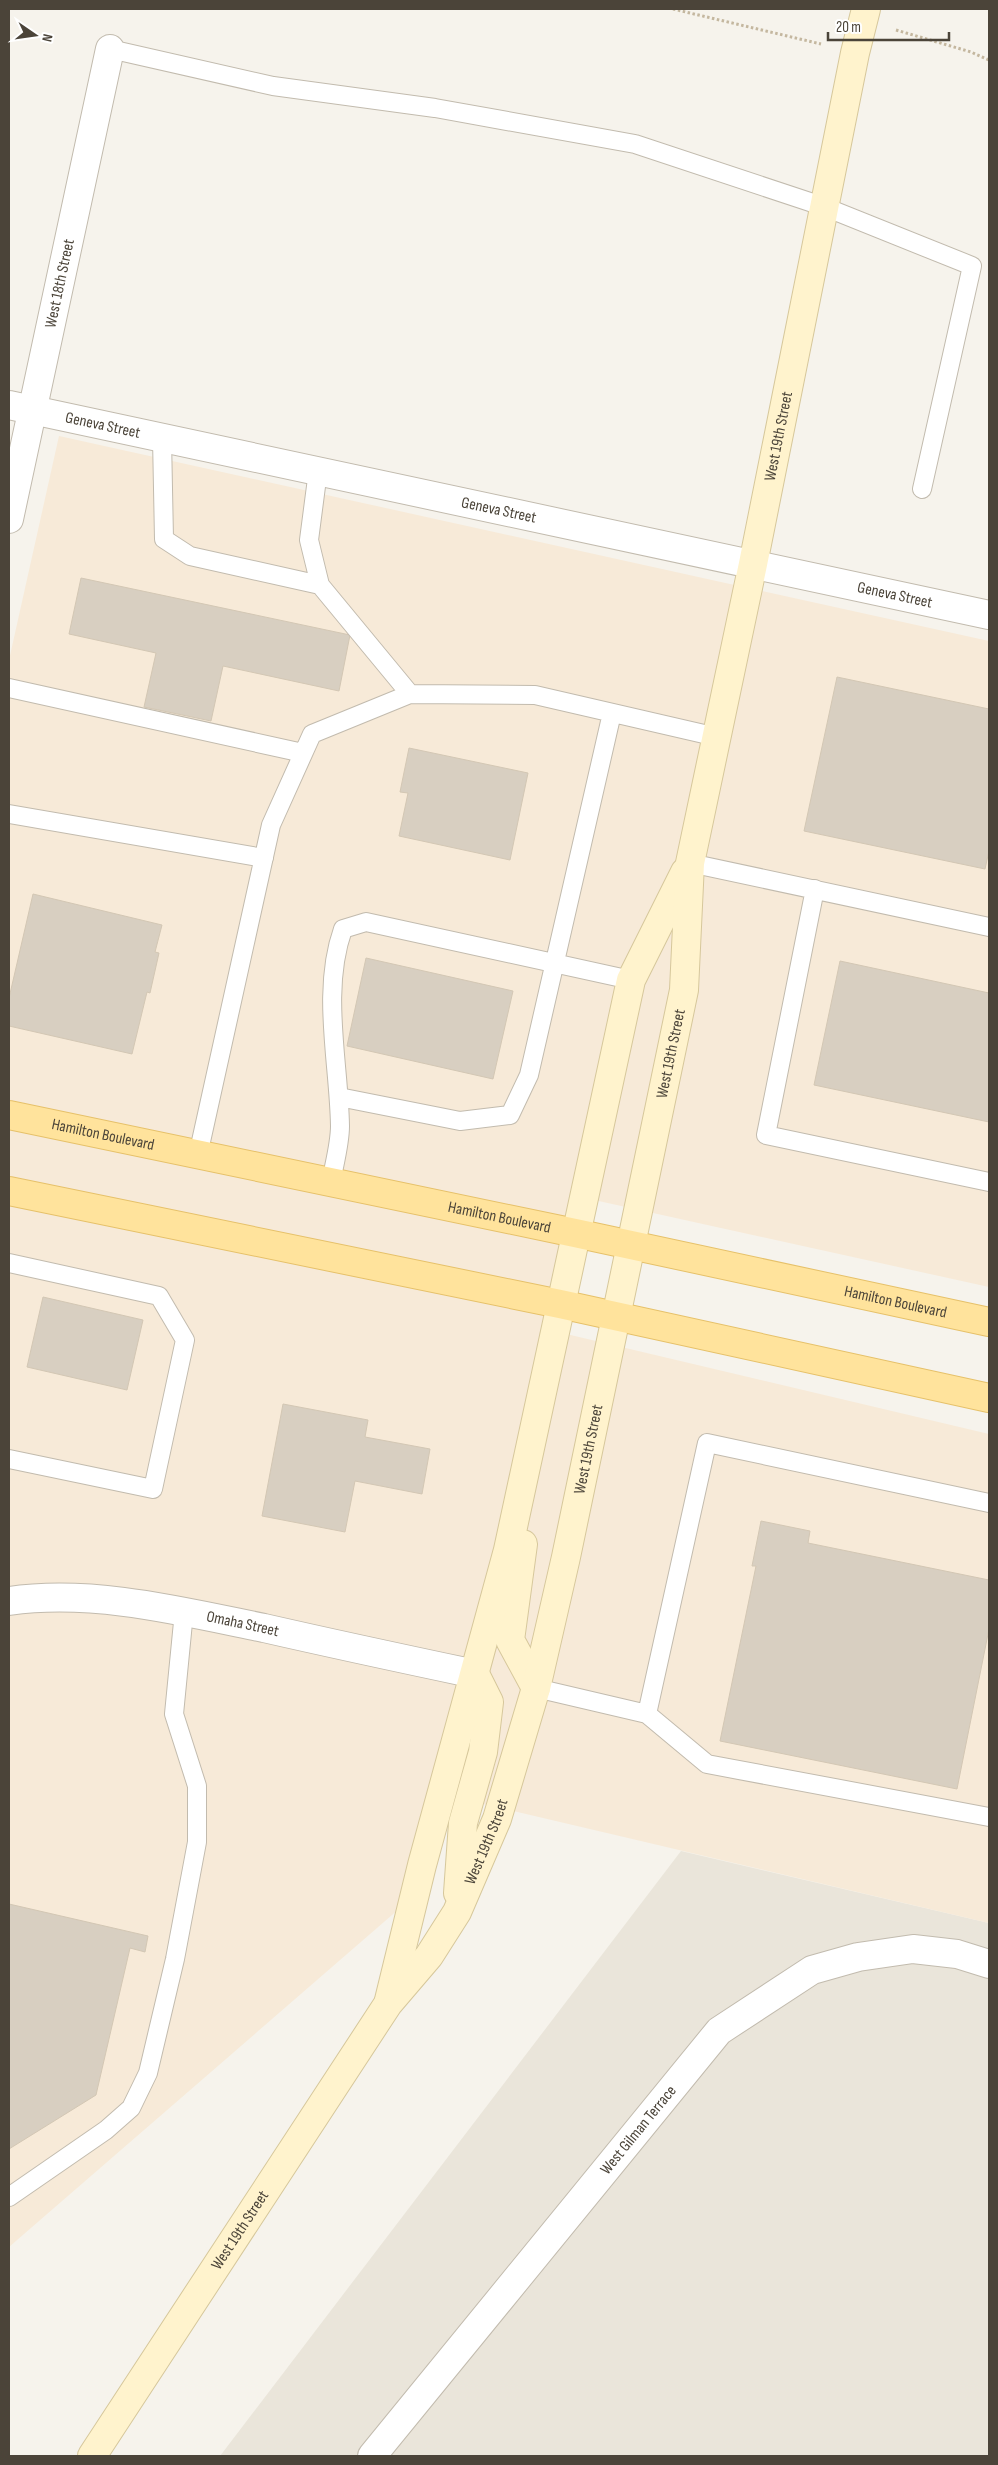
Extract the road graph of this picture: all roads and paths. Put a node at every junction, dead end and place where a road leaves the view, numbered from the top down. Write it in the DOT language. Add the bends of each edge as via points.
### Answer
graph roads {
  1 [pos="673,9"];
  2 [pos="865,16"];
  3 [pos="110,49"];
  4 [pos="855,53"];
  5 [pos="989,60"];
  6 [pos="825,207"];
  7 [pos="20,408"];
  8 [pos="162,438"];
  9 [pos="318,471"];
  10 [pos="922,489"];
  11 [pos="9,519"];
  12 [pos="753,564"];
  13 [pos="320,585"];
  14 [pos="989,615"];
  15 [pos="9,688"];
  16 [pos="410,694"];
  17 [pos="612,713"];
  18 [pos="717,738"];
  19 [pos="303,753"];
  20 [pos="9,814"];
  21 [pos="264,858"];
  22 [pos="690,862"];
  23 [pos="815,889"];
  24 [pos="989,926"];
  25 [pos="555,962"];
  26 [pos="631,980"];
  27 [pos="338,1097"];
  28 [pos="9,1115"];
  29 [pos="198,1155"];
  30 [pos="331,1182"];
  31 [pos="989,1182"];
  32 [pos="9,1191"];
  33 [pos="575,1233"];
  34 [pos="632,1245"];
  35 [pos="9,1263"];
  36 [pos="560,1304"];
  37 [pos="616,1316"];
  38 [pos="989,1322"];
  39 [pos="989,1398"];
  40 [pos="9,1458"];
  41 [pos="527,1458"];
  42 [pos="989,1503"];
  43 [pos="9,1601"];
  44 [pos="184,1612"];
  45 [pos="475,1674"];
  46 [pos="536,1688"];
  47 [pos="647,1714"];
  48 [pos="989,1817"];
  49 [pos="457,1912"];
  50 [pos="989,1964"];
  51 [pos="388,2004"];
  52 [pos="9,2197"];
  53 [pos="92,2456"];
  54 [pos="372,2456"];
  1 -- 4 [label="path"];
  2 -- 4 [label="main road, West 19th Street"];
  2 -- 5 [label="path"];
  3 -- 6 [label="lane" via="273,86 435,108 635,144"];
  3 -- 7 [label="street, West 18th Street"];
  4 -- 6 [label="main road, West 19th Street"];
  6 -- 10 [label="lane" via="972,266"];
  6 -- 12 [label="main road, West 19th Street"];
  7 -- 8 [label="street, Geneva Street"];
  7 -- 11 [label="street, West 18th Street"];
  8 -- 9 [label="street, Geneva Street"];
  8 -- 13 [label="lane" via="164,539 190,556"];
  9 -- 12 [label="street, Geneva Street"];
  9 -- 13 [label="lane" via="309,540"];
  12 -- 14 [label="street, Geneva Street"];
  12 -- 18 [label="main road, West 19th Street"];
  13 -- 16 [label="lane"];
  15 -- 19 [label="lane"];
  16 -- 17 [label="lane" via="535,695"];
  16 -- 19 [label="lane" via="312,734"];
  17 -- 18 [label="lane"];
  17 -- 25 [label="lane"];
  18 -- 22 [label="main road, West 19th Street"];
  19 -- 21 [label="lane" via="271,825"];
  20 -- 21 [label="lane"];
  21 -- 29 [label="lane"];
  22 -- 23 [label="lane"];
  22 -- 26 [label="main road, West 19th Street"];
  22 -- 34 [label="main road, West 19th Street" via="684,990"];
  23 -- 24 [label="lane"];
  23 -- 31 [label="lane" via="766,1135"];
  25 -- 26 [label="lane"];
  25 -- 27 [label="lane" via="529,1075 510,1115 460,1121"];
  25 -- 27 [label="lane" via="366,922 343,929 332,991"];
  26 -- 33 [label="main road, West 19th Street"];
  27 -- 30 [label="lane" via="340,1129"];
  28 -- 29 [label="main road, Hamilton Boulevard"];
  29 -- 30 [label="main road, Hamilton Boulevard"];
  30 -- 33 [label="main road, Hamilton Boulevard"];
  32 -- 36 [label="main road"];
  33 -- 34 [label="main road, Hamilton Boulevard"];
  33 -- 36 [label="main road, West 19th Street"];
  34 -- 37 [label="main road, West 19th Street"];
  34 -- 38 [label="main road, Hamilton Boulevard"];
  35 -- 40 [label="lane" via="159,1296 185,1340 153,1489"];
  36 -- 37 [label="main road"];
  36 -- 41 [label="main road, West 19th Street"];
  37 -- 39 [label="main road"];
  37 -- 46 [label="main road, West 19th Street"];
  41 -- 45 [label="main road, West 19th Street" via="508,1550"];
  41 -- 46 [label="main road" via="523,1556 510,1640"];
  42 -- 47 [label="lane" via="707,1444"];
  43 -- 44 [label="street, Omaha Street" via="26,1598 124,1600"];
  44 -- 45 [label="street, Omaha Street"];
  44 -- 52 [label="lane" via="174,1714 198,1786 197,1842 175,1959 148,2073 131,2108 106,2130"];
  45 -- 49 [label="main road" via="489,1702 483,1752 462,1823"];
  45 -- 51 [label="main road, West 19th Street" via="422,1865"];
  46 -- 47 [label="lane"];
  46 -- 49 [label="main road, West 19th Street" via="498,1819"];
  47 -- 48 [label="lane" via="707,1764"];
  49 -- 51 [label="main road, West 19th Street" via="429,1956"];
  50 -- 54 [label="street, West Gilman Terrace" via="957,1954 913,1949 858,1957 812,1970 719,2031"];
  51 -- 53 [label="main road, West 19th Street"];
}
